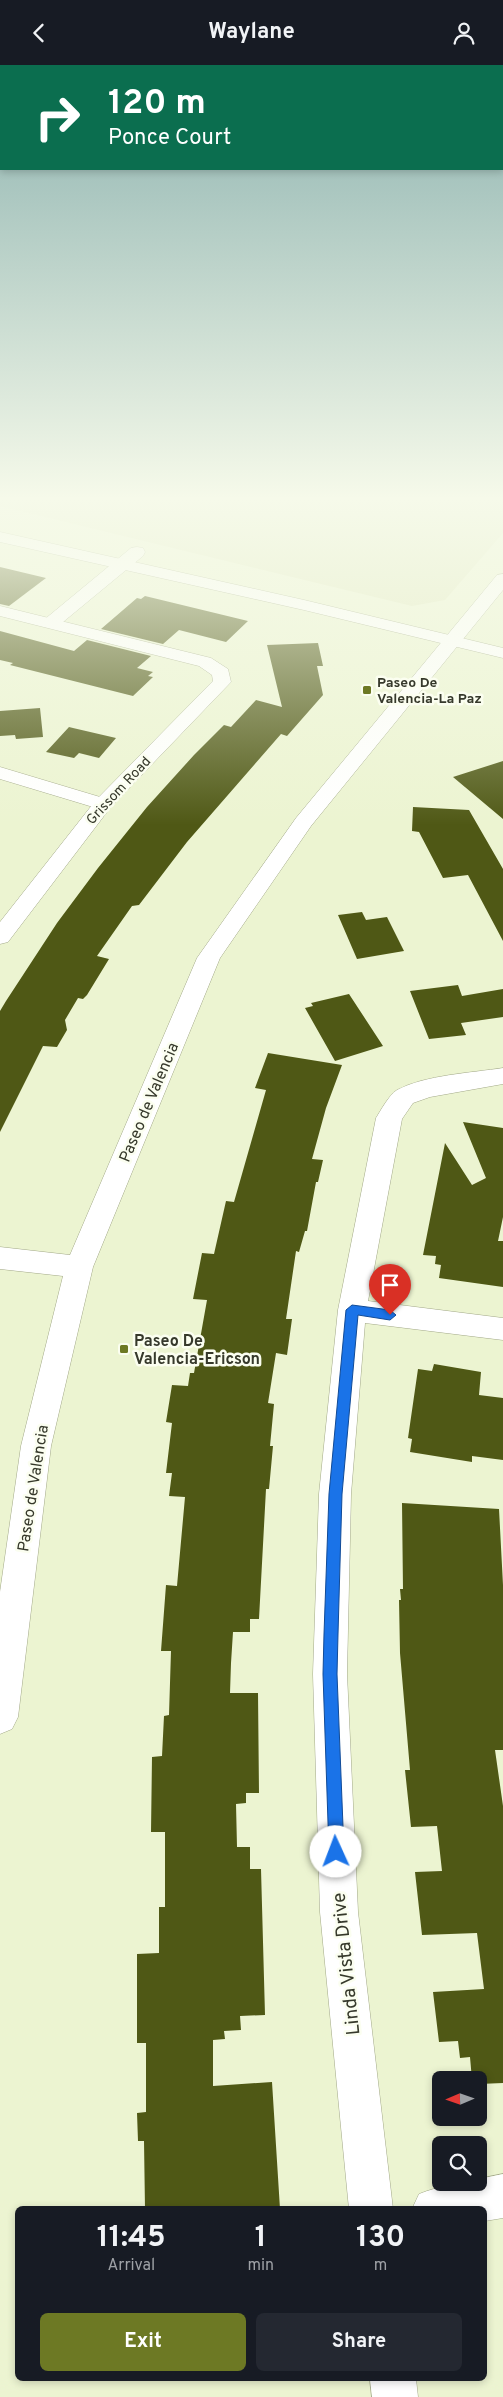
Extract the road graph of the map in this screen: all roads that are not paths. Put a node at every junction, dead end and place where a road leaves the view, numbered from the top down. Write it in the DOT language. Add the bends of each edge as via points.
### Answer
graph roads {
  1 [pos="70,608"];
  2 [pos="319,608"];
  3 [pos="356,608"];
  4 [pos="480,608"];
  5 [pos="0,611"];
  6 [pos="51,623"];
  7 [pos="459,634"];
  8 [pos="503,637"];
  9 [pos="503,653"];
  10 [pos="0,773"];
  11 [pos="103,803"];
  12 [pos="0,937"];
  13 [pos="503,1076"];
  14 [pos="0,1258"];
  15 [pos="79,1267"];
  16 [pos="352,1310"];
  17 [pos="503,1329"];
  18 [pos="0,1717"];
  19 [pos="503,2197"];
  20 [pos="371,2206"];
  21 [pos="451,2206"];
  22 [pos="393,2381"];
  23 [pos="395,2397"];
  1 -- 6 [label="main road"];
  2 -- 7 [label="main road"];
  3 -- 7 [label="main road"];
  4 -- 7 [label="main road, Paseo de Valencia"];
  5 -- 6 [label="main road"];
  6 -- 11 [label="main road, Grissom Road" via="205,662 221,673 222,682 217,688"];
  7 -- 8 [label="main road"];
  7 -- 9 [label="main road"];
  7 -- 15 [label="main road, Paseo de Valencia" via="303,822 209,957"];
  10 -- 11 [label="main road"];
  11 -- 12 [label="main road, Grissom Road"];
  13 -- 16 [label="main road, Linda Vista Drive" via="426,1089 404,1097 389,1118"];
  14 -- 15 [label="main road"];
  15 -- 18 [label="main road, Paseo de Valencia" via="36,1446"];
  16 -- 17 [label="main road"];
  16 -- 20 [label="main road, Linda Vista Drive" via="335,1494 330,1674 339,1911"];
  19 -- 21 [label="main road"];
  22 -- 23 [label="main road"];
}
